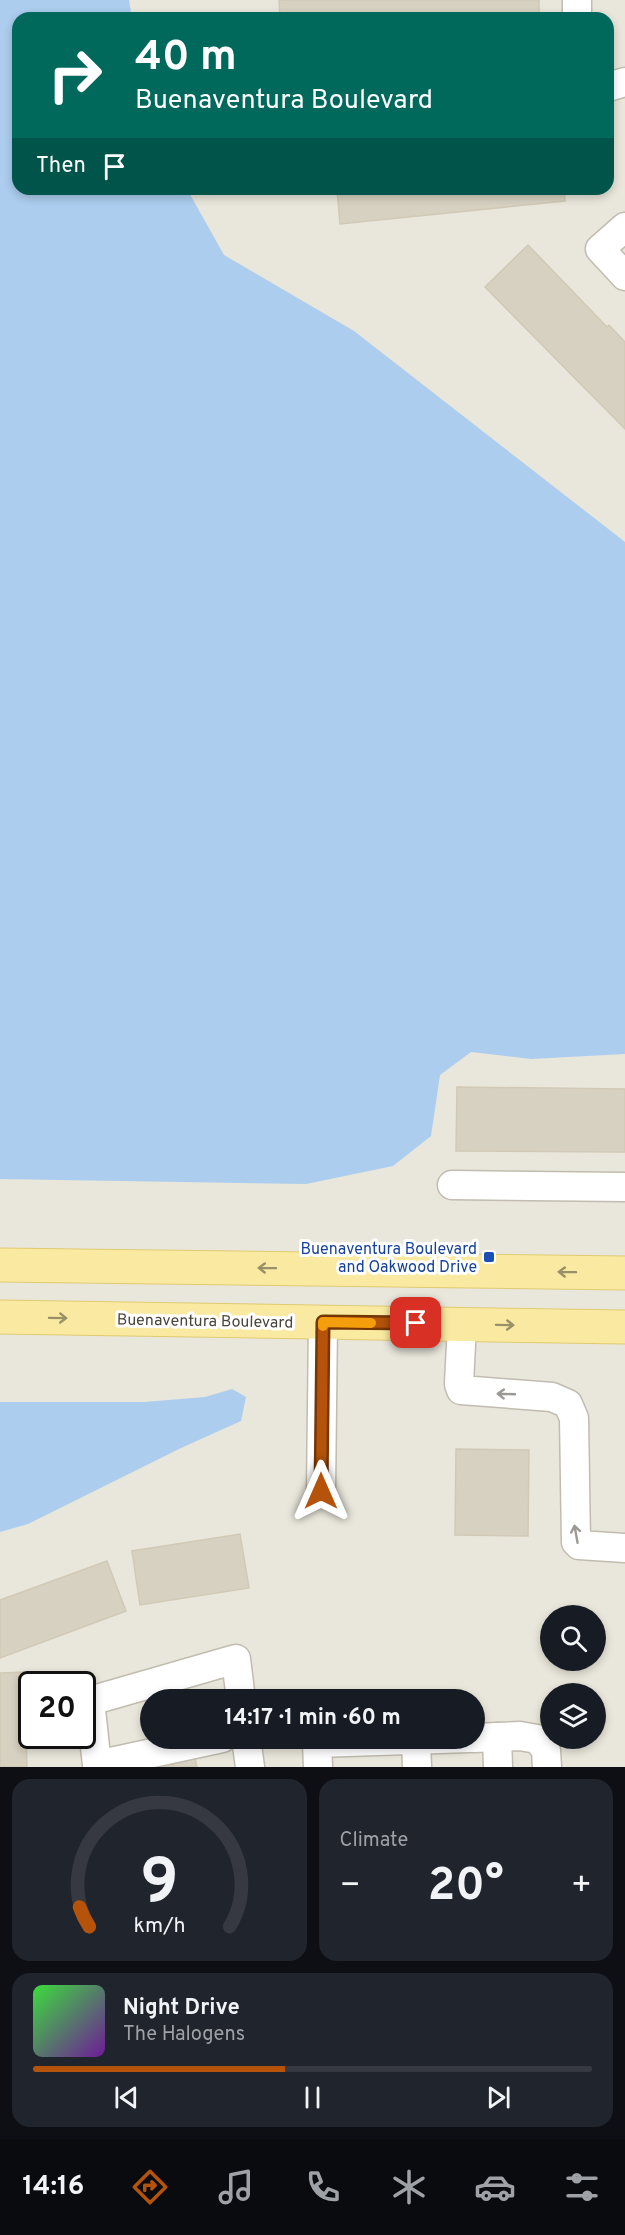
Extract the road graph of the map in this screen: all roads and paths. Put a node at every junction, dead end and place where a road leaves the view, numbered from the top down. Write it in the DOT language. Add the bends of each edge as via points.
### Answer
graph roads {
  1 [pos="625,227"];
  2 [pos="625,276"];
  3 [pos="452,1185"];
  4 [pos="625,1186"];
  5 [pos="0,1265"];
  6 [pos="625,1273"];
  7 [pos="0,1317"];
  8 [pos="323,1322"];
  9 [pos="462,1324"];
  10 [pos="625,1328"];
  11 [pos="321,1491"];
  12 [pos="625,1548"];
  13 [pos="240,1689"];
  14 [pos="486,1738"];
  15 [pos="171,1749"];
  16 [pos="248,1749"];
  17 [pos="433,1749"];
  18 [pos="416,1754"];
  19 [pos="250,1767"];
  20 [pos="318,1767"];
  21 [pos="498,1767"];
  22 [pos="547,1767"];
  1 -- 2 [label="lane" via="600,249"];
  3 -- 4 [label="lane"];
  6 -- 5 [label="main road, one-way"];
  7 -- 8 [label="main road, Buenaventura Boulevard, one-way"];
  8 -- 9 [label="main road, Buenaventura Boulevard"];
  8 -- 11 [label="lane"];
  9 -- 10 [label="main road, Buenaventura Boulevard, one-way"];
  12 -- 9 [label="lane, one-way" via="576,1542 574,1418 568,1404 552,1397 461,1390"];
  13 -- 15 [label="lane" via="236,1659 90,1701 97,1765"];
  14 -- 21 [label="lane"];
  14 -- 22 [label="lane" via="537,1739 546,1750"];
  16 -- 19 [label="lane"];
  17 -- 18 [label="lane"];
  18 -- 20 [label="lane" via="317,1743"];
}
